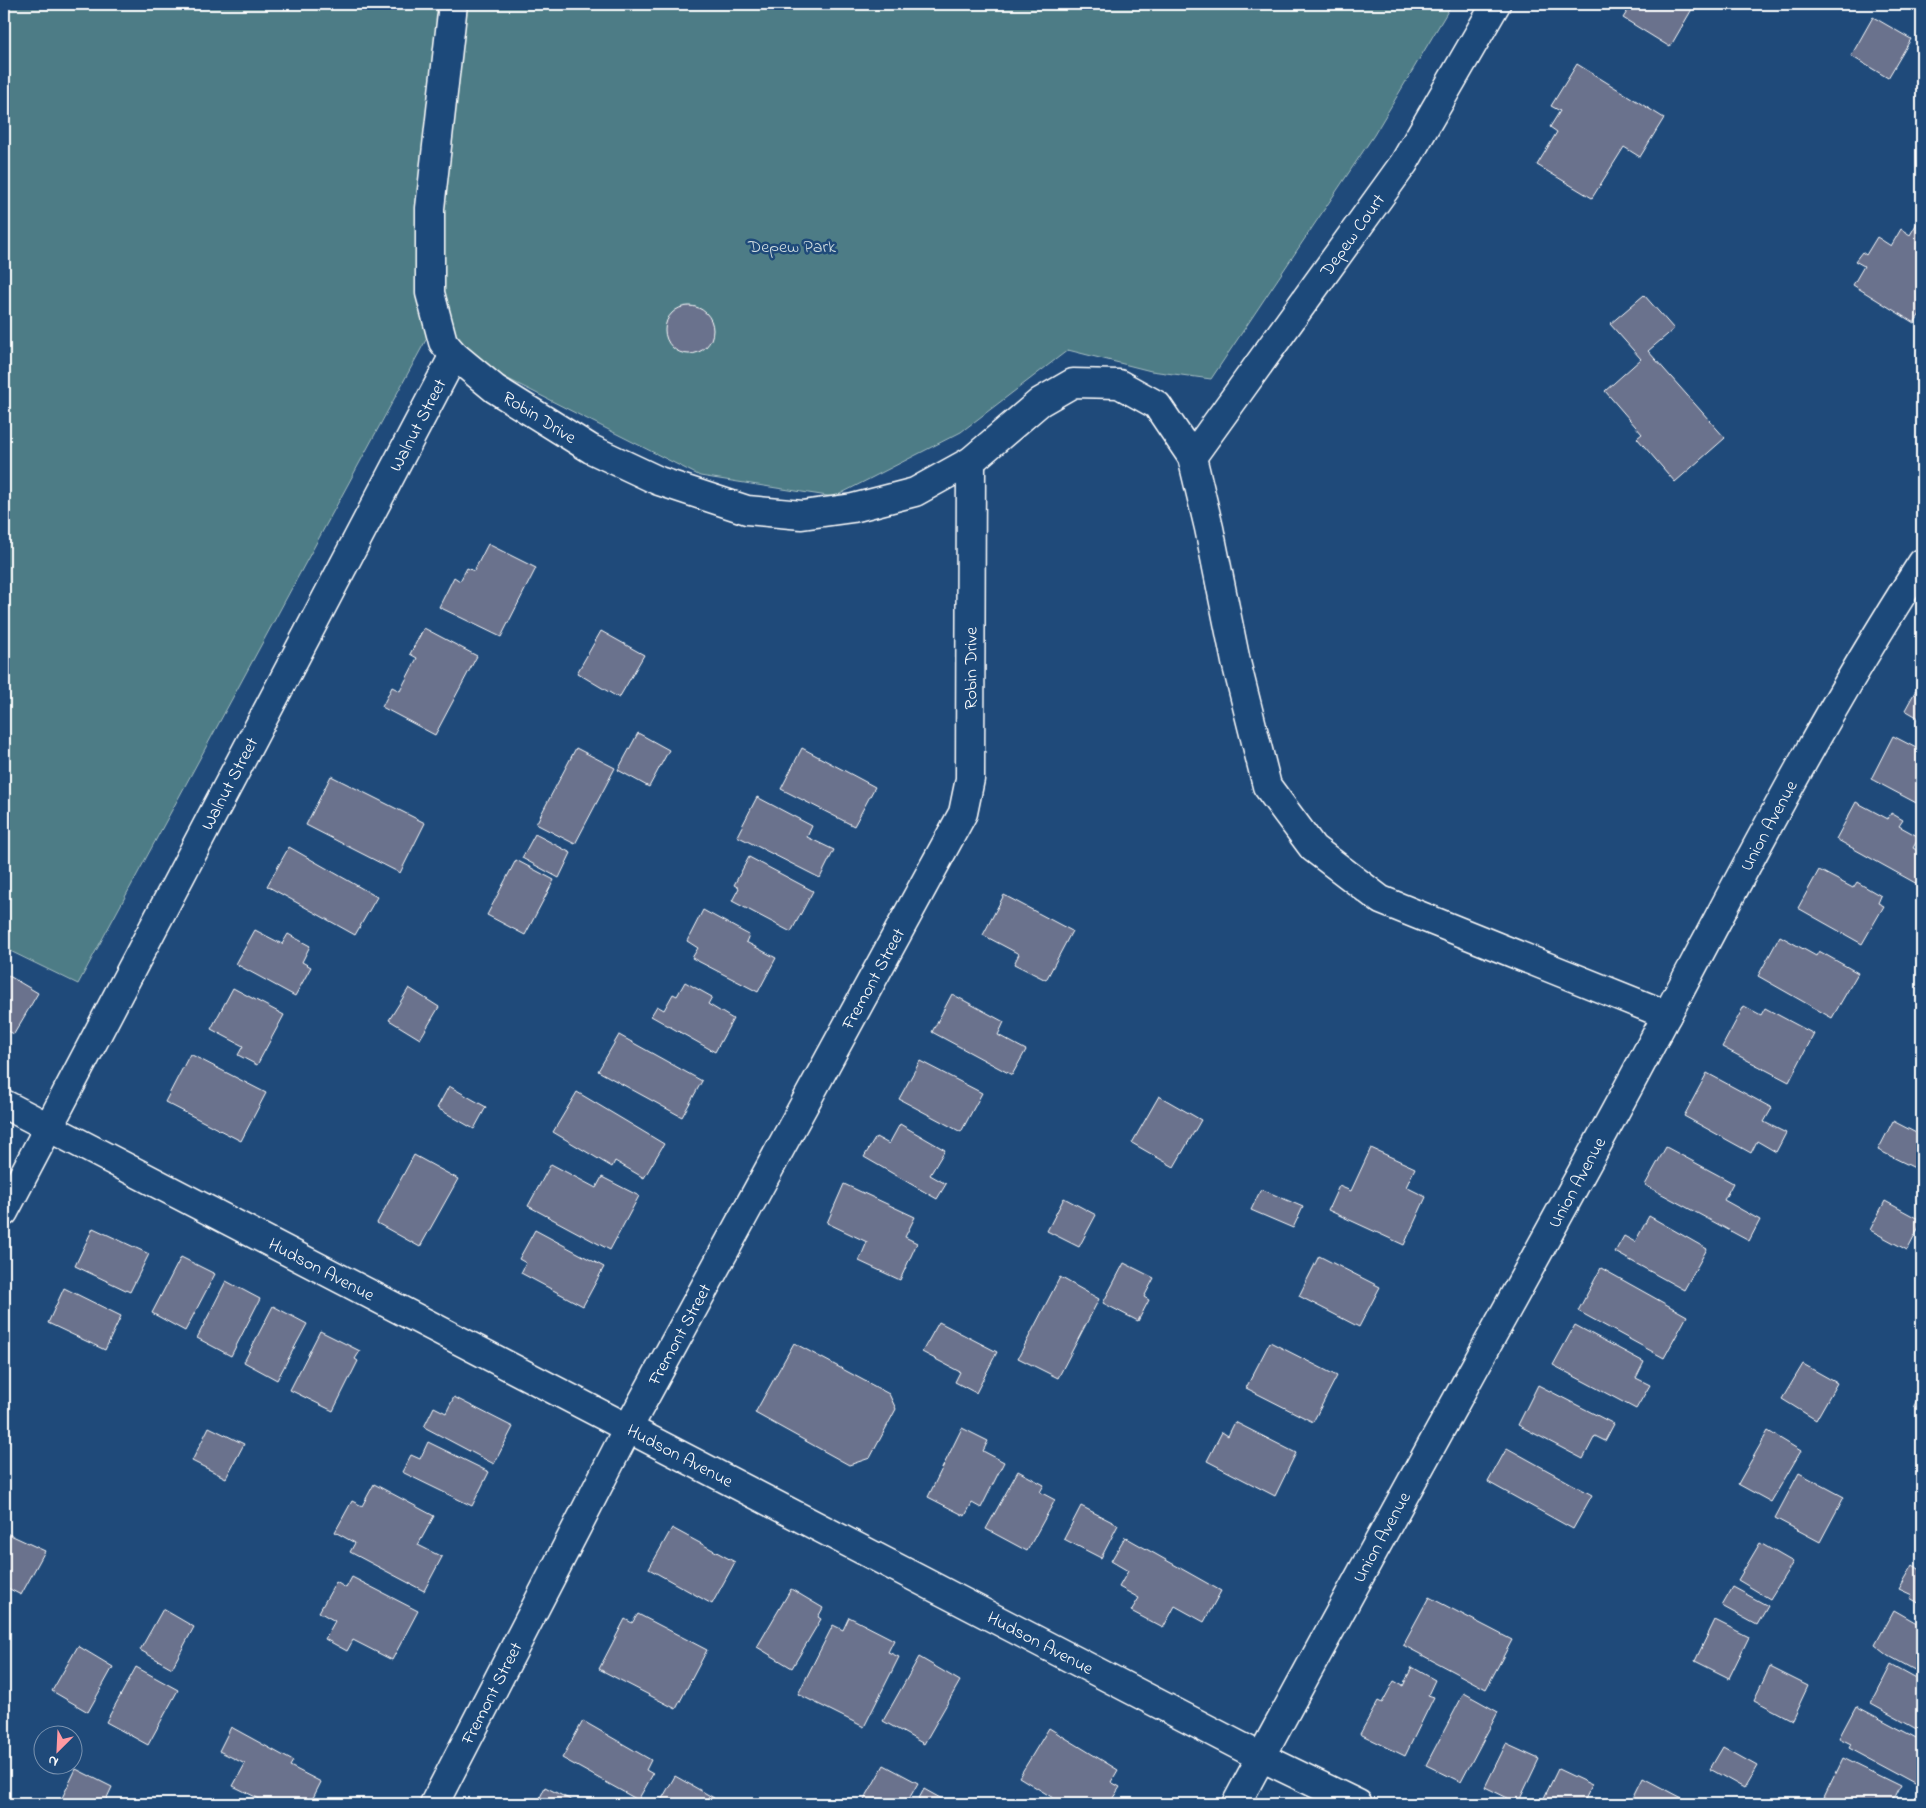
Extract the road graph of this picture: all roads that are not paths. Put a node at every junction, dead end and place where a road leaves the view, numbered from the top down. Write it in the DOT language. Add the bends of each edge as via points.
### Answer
graph roads {
  1 [pos="453,4"];
  2 [pos="1496,4"];
  3 [pos="454,355"];
  4 [pos="1192,457"];
  5 [pos="971,461"];
  6 [pos="1922,563"];
  7 [pos="934,869"];
  8 [pos="1668,1015"];
  9 [pos="4,1104"];
  10 [pos="48,1126"];
  11 [pos="4,1212"];
  12 [pos="627,1430"];
  13 [pos="1261,1757"];
  14 [pos="434,1804"];
  15 [pos="1236,1804"];
  16 [pos="1358,1804"];
  1 -- 3 [label="street, Robin Drive" via="430,208 430,293 443,342"];
  2 -- 4 [label="street, Depew Court" via="1404,163"];
  3 -- 5 [label="street, Robin Drive" via="495,389 591,449 659,481 747,510 802,515 853,508 915,492"];
  3 -- 10 [label="street, Walnut Street"];
  4 -- 5 [label="street, Robin Drive" via="1156,405 1119,384 1073,383 1040,402"];
  4 -- 8 [label="street" via="1236,662 1267,786 1313,848 1381,900"];
  5 -- 7 [label="street, Robin Drive" via="970,779 963,813"];
  6 -- 8 [label="street, Union Avenue" via="1873,639 1794,776"];
  7 -- 12 [label="street, Fremont Street"];
  8 -- 13 [label="street, Union Avenue"];
  9 -- 10 [label="street, Hudson Avenue"];
  10 -- 11 [label="street, Walnut Street"];
  10 -- 12 [label="street, Hudson Avenue"];
  12 -- 13 [label="street, Hudson Avenue"];
  12 -- 14 [label="street, Fremont Street"];
  13 -- 15 [label="street, Union Avenue"];
  13 -- 16 [label="street, Hudson Avenue"];
}
